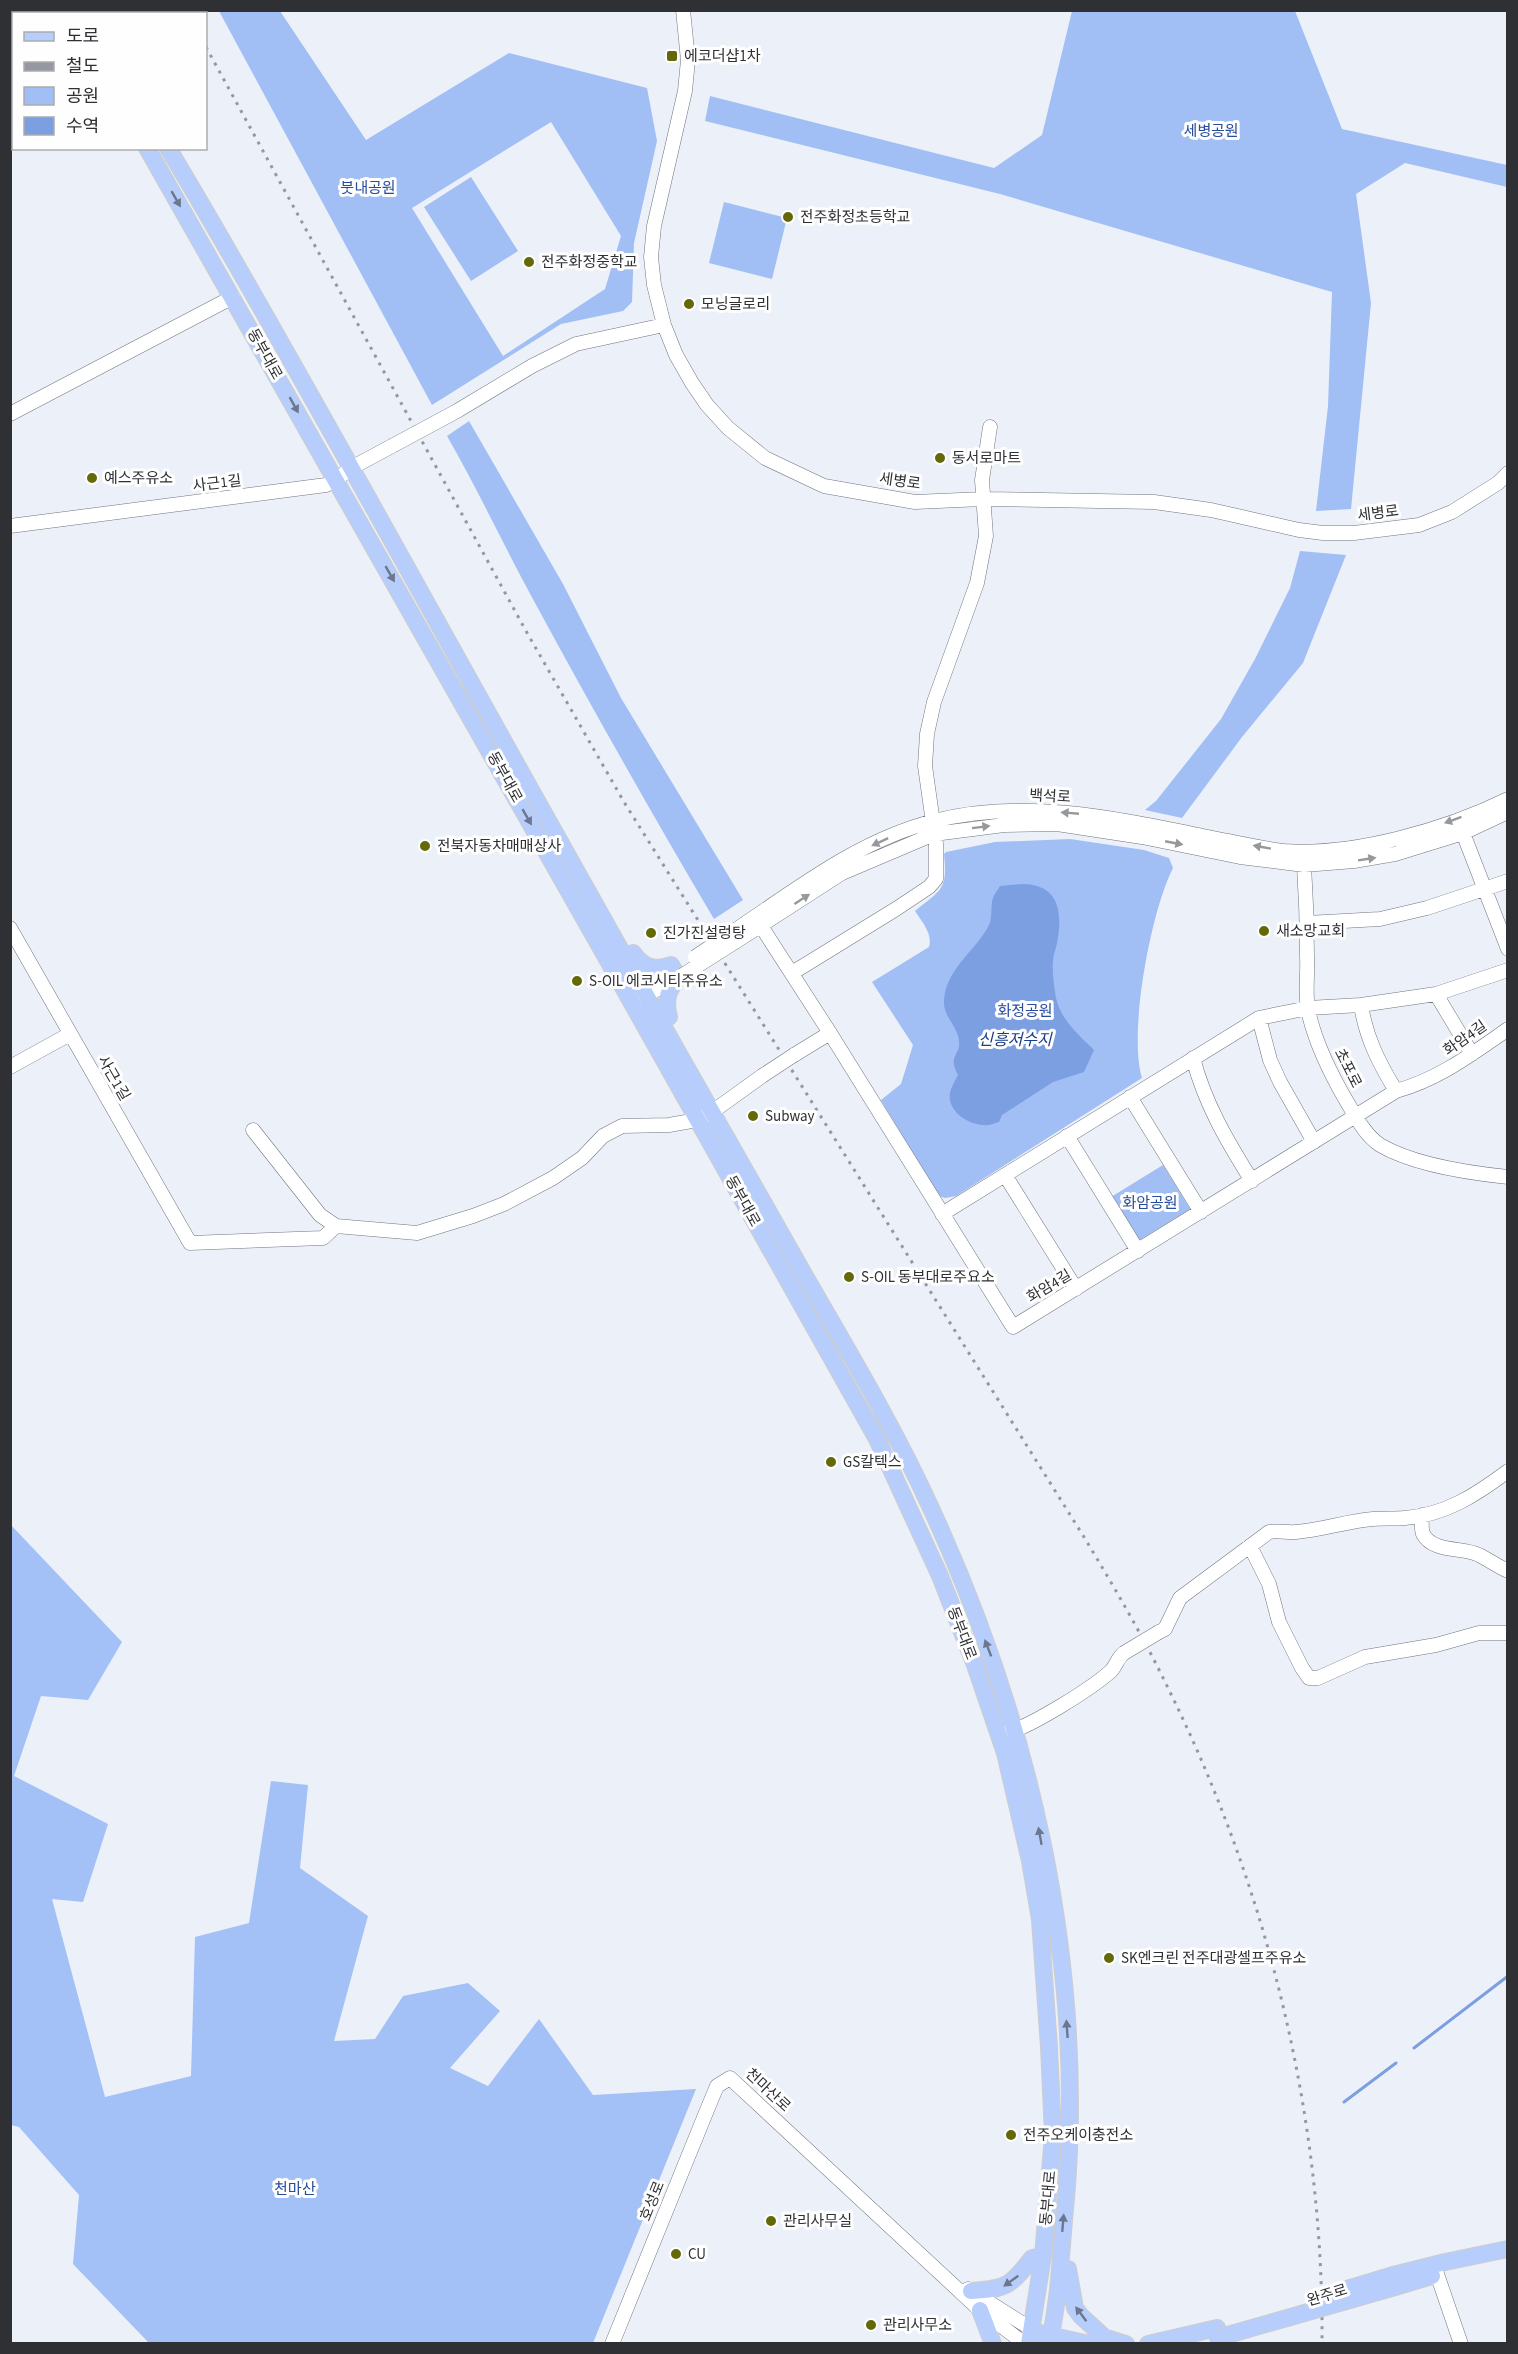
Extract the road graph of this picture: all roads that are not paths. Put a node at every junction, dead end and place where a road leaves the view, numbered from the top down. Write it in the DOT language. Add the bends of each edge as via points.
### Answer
graph roads {
  1 [pos="683,10"];
  2 [pos="148,150"];
  3 [pos="169,150"];
  4 [pos="233,297"];
  5 [pos="664,325"];
  6 [pos="10,414"];
  7 [pos="990,427"];
  8 [pos="351,468"];
  9 [pos="1508,473"];
  10 [pos="336,480"];
  11 [pos="983,499"];
  12 [pos="10,526"];
  13 [pos="1508,799"];
  14 [pos="1508,812"];
  15 [pos="933,828"];
  16 [pos="1463,833"];
  17 [pos="1304,864"];
  18 [pos="1508,881"];
  19 [pos="1484,890"];
  20 [pos="1307,923"];
  21 [pos="761,926"];
  22 [pos="10,928"];
  23 [pos="731,938"];
  24 [pos="1508,948"];
  25 [pos="624,957"];
  26 [pos="1508,970"];
  27 [pos="792,973"];
  28 [pos="676,974"];
  29 [pos="1436,994"];
  30 [pos="637,996"];
  31 [pos="1361,1005"];
  32 [pos="1308,1008"];
  33 [pos="1259,1018"];
  34 [pos="661,1022"];
  35 [pos="1508,1029"];
  36 [pos="830,1033"];
  37 [pos="69,1034"];
  38 [pos="1472,1054"];
  39 [pos="1193,1058"];
  40 [pos="10,1067"];
  41 [pos="1396,1091"];
  42 [pos="1130,1097"];
  43 [pos="705,1116"];
  44 [pos="1356,1117"];
  45 [pos="253,1130"];
  46 [pos="1067,1136"];
  47 [pos="1314,1142"];
  48 [pos="1005,1175"];
  49 [pos="1508,1177"];
  50 [pos="1252,1181"];
  51 [pos="1202,1212"];
  52 [pos="942,1214"];
  53 [pos="336,1226"];
  54 [pos="1138,1251"];
  55 [pos="1076,1289"];
  56 [pos="1508,1471"];
  57 [pos="1422,1515"];
  58 [pos="1250,1546"];
  59 [pos="1508,1571"];
  60 [pos="1508,1633"];
  61 [pos="1007,1733"];
  62 [pos="730,2078"];
  63 [pos="1508,2249"];
  64 [pos="1043,2256"];
  65 [pos="1508,2261"];
  66 [pos="1060,2265"];
  67 [pos="1437,2274"];
  68 [pos="1394,2281"];
  69 [pos="971,2291"];
  70 [pos="980,2310"];
  71 [pos="1217,2333"];
  72 [pos="1029,2339"];
  73 [pos="1050,2340"];
  74 [pos="612,2343"];
  75 [pos="993,2343"];
  76 [pos="1089,2343"];
  77 [pos="1126,2343"];
  78 [pos="1148,2343"];
  79 [pos="1200,2343"];
  80 [pos="1461,2343"];
  1 -- 5 [label="street, 세병로" via="688,60 685,91 654,226 651,257"];
  2 -- 4 [label="main road, 동부대로, one-way"];
  3 -- 8 [label="main road, 동부대로"];
  4 -- 6 [label="street"];
  4 -- 10 [label="main road, 동부대로, one-way"];
  5 -- 8 [label="street, 사근1길, bridge" via="576,344"];
  5 -- 11 [label="street, 세병로" via="676,355 707,405 765,458 824,486 915,502"];
  7 -- 11 [label="street"];
  8 -- 10 [label="street, 사근1길"];
  8 -- 25 [label="main road, 동부대로"];
  9 -- 11 [label="street, 세병로" via="1452,512 1419,525 1354,533 1299,530 1154,502"];
  10 -- 12 [label="street, 사근1길" via="326,485"];
  10 -- 30 [label="main road, 동부대로, one-way"];
  11 -- 15 [label="street" via="986,536 977,583 934,702 927,734 925,766"];
  13 -- 15 [label="street, 백석로, one-way" via="1404,837 1334,851 1283,851 1127,821 1034,810 982,813"];
  14 -- 16 [label="street, 백석로"];
  15 -- 17 [label="street, 백석로, one-way" via="1057,824 1240,857"];
  21 -- 15 [label="street, 백석로, one-way" via="842,873"];
  15 -- 23 [label="street, 백석로, one-way" via="886,839 831,865"];
  15 -- 27 [label="street" via="936,879 929,887"];
  17 -- 16 [label="street, 백석로, one-way" via="1395,854"];
  16 -- 19 [label="street"];
  17 -- 20 [label="street, 초포로"];
  18 -- 19 [label="street"];
  19 -- 20 [label="street" via="1380,919"];
  19 -- 24 [label="street"];
  20 -- 32 [label="street, 초포로"];
  21 -- 23 [label="street, 백석로"];
  21 -- 27 [label="street, 화암4길"];
  22 -- 37 [label="street, 사근1길"];
  23 -- 28 [label="street, 백석로, bridge"];
  25 -- 28 [label="main road" via="633,952 641,963 652,968 671,965"];
  25 -- 30 [label="main road, 동부대로"];
  26 -- 29 [label="street"];
  27 -- 36 [label="street, 화암4길"];
  28 -- 30 [label="street, 백석로"];
  28 -- 34 [label="main road" via="666,1007 669,1017"];
  29 -- 31 [label="street"];
  29 -- 38 [label="street"];
  30 -- 34 [label="main road, 동부대로"];
  30 -- 43 [label="main road, 동부대로"];
  31 -- 32 [label="street"];
  31 -- 41 [label="street" via="1371,1045"];
  32 -- 33 [label="street"];
  32 -- 44 [label="street, 초포로" via="1326,1064"];
  33 -- 39 [label="street"];
  33 -- 47 [label="street" via="1270,1060"];
  34 -- 43 [label="main road, 동부대로"];
  35 -- 38 [label="street, 화암4길"];
  36 -- 43 [label="street, bridge"];
  36 -- 52 [label="street, 화암4길"];
  37 -- 40 [label="street"];
  37 -- 53 [label="street, 사근1길" via="190,1243 323,1238"];
  38 -- 41 [label="street, 화암4길" via="1436,1077"];
  39 -- 42 [label="street"];
  39 -- 50 [label="street" via="1211,1112"];
  41 -- 44 [label="street, 화암4길"];
  42 -- 46 [label="street"];
  42 -- 51 [label="street"];
  43 -- 53 [label="street" via="669,1125 622,1126 603,1136 582,1158 529,1191 431,1230 417,1233"];
  43 -- 61 [label="main road, 동부대로" via="870,1390 929,1503 1004,1690"];
  44 -- 47 [label="street, 화암4길"];
  44 -- 49 [label="street, 초포로" via="1377,1143 1397,1154"];
  45 -- 53 [label="street" via="320,1215"];
  46 -- 48 [label="street"];
  46 -- 54 [label="street"];
  47 -- 50 [label="street, 화암4길"];
  48 -- 52 [label="street"];
  48 -- 55 [label="street"];
  50 -- 51 [label="street, 화암4길"];
  51 -- 54 [label="street, 화암4길"];
  52 -- 55 [label="street, 화암4길" via="1013,1327"];
  54 -- 55 [label="street, 화암4길"];
  56 -- 57 [label="street" via="1477,1495"];
  57 -- 58 [label="street" via="1293,1533 1280,1530 1269,1532"];
  57 -- 59 [label="street" via="1423,1533 1431,1542 1478,1554"];
  58 -- 60 [label="street" via="1269,1584 1279,1622 1309,1678 1318,1678 1365,1657 1479,1633"];
  58 -- 61 [label="street, bridge" via="1180,1598 1165,1629 1117,1658 1114,1668 1098,1682"];
  61 -- 64 [label="main road, 동부대로" via="1040,1920 1049,2047 1053,2135"];
  66 -- 61 [label="main road, 동부대로, one-way" via="1070,2142 1066,2006 1058,1932 1034,1801"];
  62 -- 69 [label="street, 천마산로" via="748,2082"];
  62 -- 70 [label="street, 천마산로"];
  62 -- 74 [label="street, 호성로" via="717,2086"];
  63 -- 68 [label="main road, 완주로" via="1445,2262"];
  64 -- 69 [label="main road, one-way" via="1032,2258 1019,2276 1000,2289"];
  64 -- 72 [label="main road, 동부대로"];
  65 -- 67 [label="main road, 완주로"];
  66 -- 73 [label="main road, 동부대로"];
  77 -- 66 [label="main road, one-way" via="1104,2337 1085,2320 1075,2308 1068,2270"];
  67 -- 68 [label="main road, 완주로"];
  67 -- 80 [label="street"];
  68 -- 71 [label="main road, 완주로, bridge"];
  69 -- 72 [label="street, 천마산로"];
  70 -- 72 [label="street, 천마산로"];
  70 -- 75 [label="main road"];
  71 -- 78 [label="main road, 완주로"];
  71 -- 79 [label="main road, 완주로"];
  72 -- 73 [label="main road"];
  73 -- 76 [label="main road"];
}
